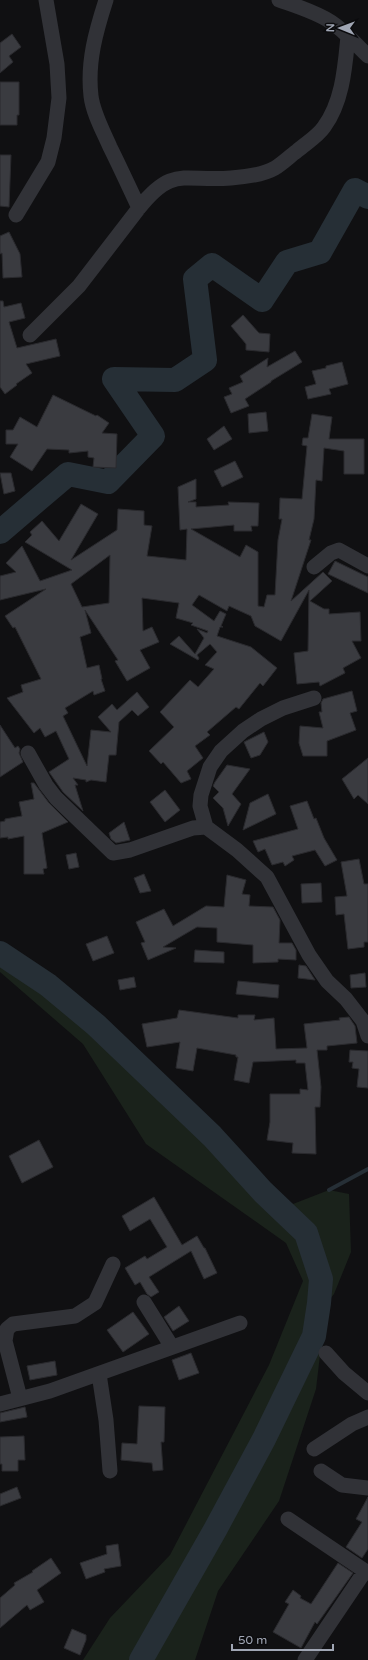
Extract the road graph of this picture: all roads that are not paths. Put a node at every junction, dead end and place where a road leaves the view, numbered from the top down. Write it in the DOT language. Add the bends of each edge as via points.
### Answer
graph roads {
  1 [pos="46,0"];
  2 [pos="106,0"];
  3 [pos="279,0"];
  4 [pos="348,36"];
  5 [pos="368,56"];
  6 [pos="139,208"];
  7 [pos="16,215"];
  8 [pos="30,335"];
  9 [pos="368,566"];
  10 [pos="314,567"];
  11 [pos="314,698"];
  12 [pos="28,753"];
  13 [pos="206,826"];
  14 [pos="368,1036"];
  15 [pos="113,1264"];
  16 [pos="144,1302"];
  17 [pos="240,1323"];
  18 [pos="172,1347"];
  19 [pos="326,1353"];
  20 [pos="99,1374"];
  21 [pos="368,1393"];
  22 [pos="20,1398"];
  23 [pos="0,1404"];
  24 [pos="368,1417"];
  25 [pos="314,1449"];
  26 [pos="110,1471"];
  27 [pos="321,1471"];
  28 [pos="368,1488"];
  29 [pos="288,1519"];
  30 [pos="367,1572"];
  31 [pos="305,1660"];
  1 -- 7 [label="street" via="57,64 59,98 54,138 48,162"];
  2 -- 6 [label="street" via="92,50 91,97 99,121"];
  3 -- 4 [label="street" via="331,22"];
  4 -- 5 [label="street"];
  4 -- 6 [label="street" via="341,88 334,111 315,137 274,169 231,178 172,179 148,196"];
  6 -- 8 [label="street" via="79,286"];
  9 -- 10 [label="street" via="339,550 330,553"];
  11 -- 13 [label="street" via="283,708 261,719 243,731 221,752 210,767 201,795 200,806"];
  12 -- 13 [label="street" via="56,798 113,853"];
  13 -- 14 [label="street" via="267,877 309,956 327,981 363,1020"];
  15 -- 22 [label="street" via="95,1303 75,1316 13,1324 7,1329 5,1341"];
  16 -- 18 [label="street"];
  17 -- 18 [label="street"];
  18 -- 20 [label="street"];
  19 -- 21 [label="street" via="344,1373"];
  20 -- 22 [label="street" via="50,1391"];
  20 -- 26 [label="street"];
  22 -- 23 [label="street"];
  24 -- 25 [label="street" via="352,1424"];
  27 -- 28 [label="street" via="342,1485"];
  29 -- 30 [label="street"];
  30 -- 31 [label="street"];
}
